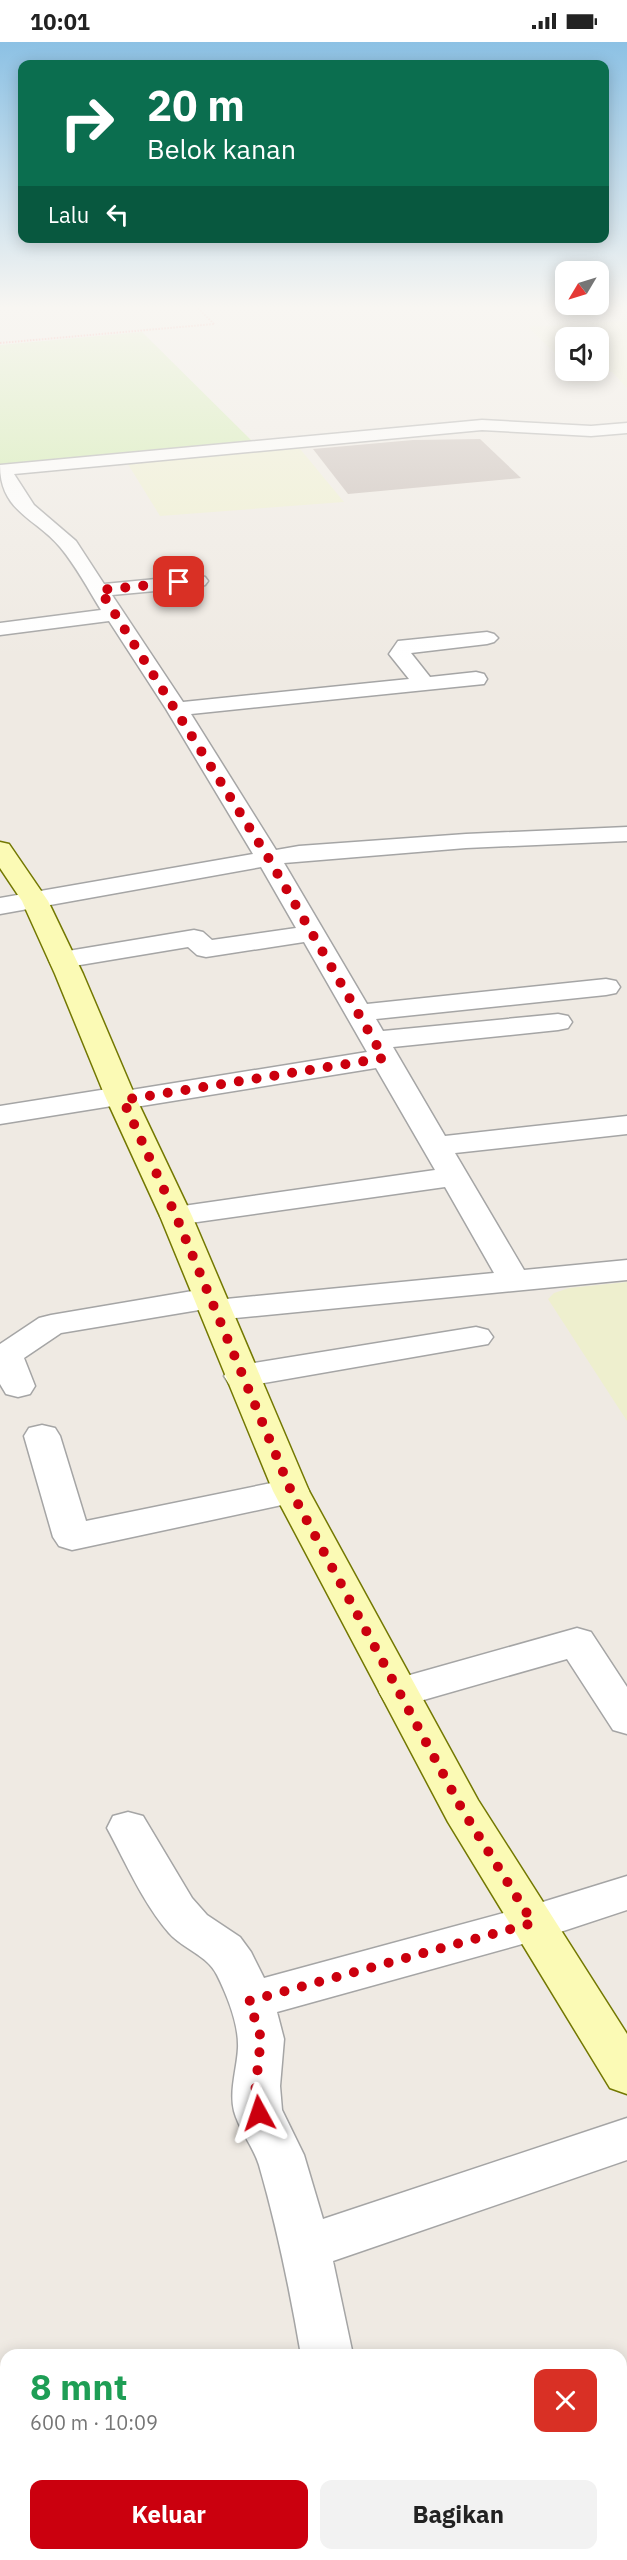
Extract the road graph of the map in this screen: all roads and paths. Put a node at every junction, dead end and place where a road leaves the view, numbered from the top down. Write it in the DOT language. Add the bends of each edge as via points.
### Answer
graph roads {
  1 [pos="627,428"];
  2 [pos="2,470"];
  3 [pos="198,580"];
  4 [pos="100,590"];
  5 [pos="116,614"];
  6 [pos="0,629"];
  7 [pos="487,638"];
  8 [pos="476,679"];
  9 [pos="424,684"];
  10 [pos="177,709"];
  11 [pos="627,834"];
  12 [pos="0,849"];
  13 [pos="269,859"];
  14 [pos="34,901"];
  15 [pos="0,906"];
  16 [pos="312,933"];
  17 [pos="62,960"];
  18 [pos="606,987"];
  19 [pos="358,1013"];
  20 [pos="558,1022"];
  21 [pos="378,1050"];
  22 [pos="121,1098"];
  23 [pos="0,1115"];
  24 [pos="627,1125"];
  25 [pos="435,1146"];
  26 [pos="453,1177"];
  27 [pos="176,1216"];
  28 [pos="627,1270"];
  29 [pos="514,1280"];
  30 [pos="212,1304"];
  31 [pos="476,1337"];
  32 [pos="241,1376"];
  33 [pos="18,1386"];
  34 [pos="42,1436"];
  35 [pos="291,1491"];
  36 [pos="399,1692"];
  37 [pos="627,1719"];
  38 [pos="128,1828"];
  39 [pos="627,1893"];
  40 [pos="533,1923"];
  41 [pos="249,2001"];
  42 [pos="627,2074"];
  43 [pos="627,2139"];
  44 [pos="304,2248"];
  45 [pos="326,2349"];
  1 -- 2 [label="street" via="592,433 482,425"];
  2 -- 4 [label="street" via="20,501 58,532"];
  3 -- 4 [label="street"];
  4 -- 5 [label="street"];
  5 -- 6 [label="street"];
  5 -- 10 [label="street"];
  7 -- 9 [label="street" via="406,646 400,654"];
  8 -- 9 [label="street"];
  9 -- 10 [label="street"];
  10 -- 13 [label="street"];
  11 -- 13 [label="street" via="378,847"];
  12 -- 14 [label="street"];
  13 -- 14 [label="street"];
  13 -- 16 [label="street"];
  14 -- 15 [label="street"];
  14 -- 17 [label="street"];
  16 -- 17 [label="street" via="206,949 194,938"];
  16 -- 19 [label="street"];
  17 -- 22 [label="street"];
  18 -- 19 [label="street"];
  19 -- 21 [label="street"];
  20 -- 21 [label="street"];
  21 -- 22 [label="street"];
  21 -- 25 [label="street"];
  22 -- 23 [label="street"];
  22 -- 27 [label="street"];
  24 -- 25 [label="street"];
  25 -- 26 [label="street"];
  26 -- 27 [label="street"];
  26 -- 29 [label="street"];
  27 -- 30 [label="street"];
  28 -- 29 [label="street"];
  29 -- 30 [label="street"];
  30 -- 32 [label="street"];
  30 -- 33 [label="street" via="51,1325 6,1355"];
  31 -- 32 [label="street"];
  32 -- 35 [label="street"];
  34 -- 35 [label="street" via="72,1537"];
  35 -- 36 [label="street"];
  36 -- 37 [label="street" via="577,1642"];
  36 -- 40 [label="street" via="463,1811"];
  38 -- 41 [label="street" via="163,1890 186,1921 197,1933 228,1951"];
  39 -- 40 [label="street"];
  40 -- 41 [label="street"];
  40 -- 42 [label="street"];
  41 -- 44 [label="street" via="261,2038 255,2093 259,2113 279,2152"];
  43 -- 44 [label="street"];
  44 -- 45 [label="street"];
}
